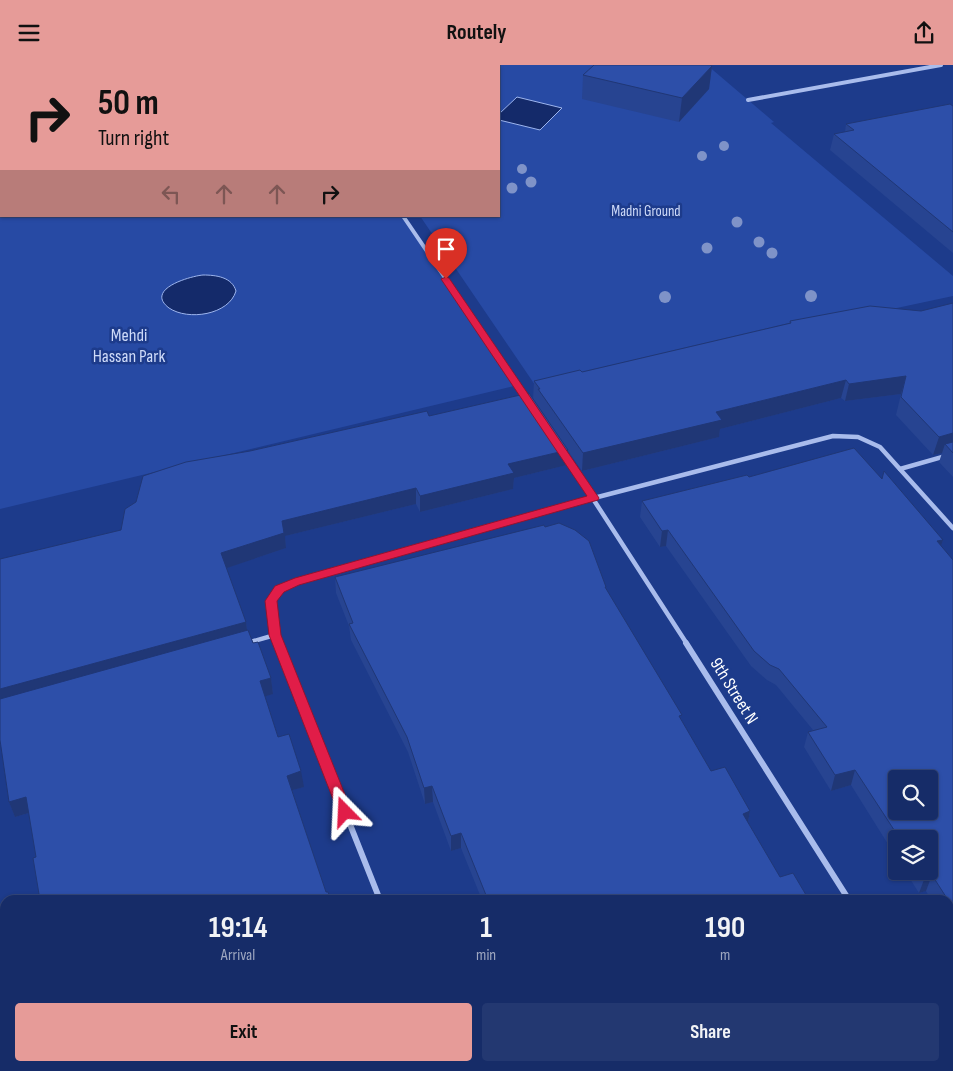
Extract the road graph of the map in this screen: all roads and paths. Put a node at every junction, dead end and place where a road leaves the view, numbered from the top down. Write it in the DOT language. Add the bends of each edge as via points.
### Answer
graph roads {
  1 [pos="941,65"];
  2 [pos="748,100"];
  3 [pos="404,217"];
  4 [pos="528,401"];
  5 [pos="561,450"];
  6 [pos="953,454"];
  7 [pos="900,469"];
  8 [pos="594,498"];
  9 [pos="953,528"];
  10 [pos="275,635"];
  11 [pos="237,645"];
  12 [pos="378,895"];
  13 [pos="846,895"];
  1 -- 2 [label="street"];
  3 -- 4 [label="street"];
  5 -- 8 [label="street, 9th Street N"];
  6 -- 7 [label="street"];
  7 -- 8 [label="street" via="880,447 858,437 833,436"];
  7 -- 9 [label="street"];
  8 -- 10 [label="street" via="295,582 280,589 271,601"];
  8 -- 13 [label="street, 9th Street N"];
  10 -- 11 [label="street"];
  10 -- 12 [label="street"];
}
